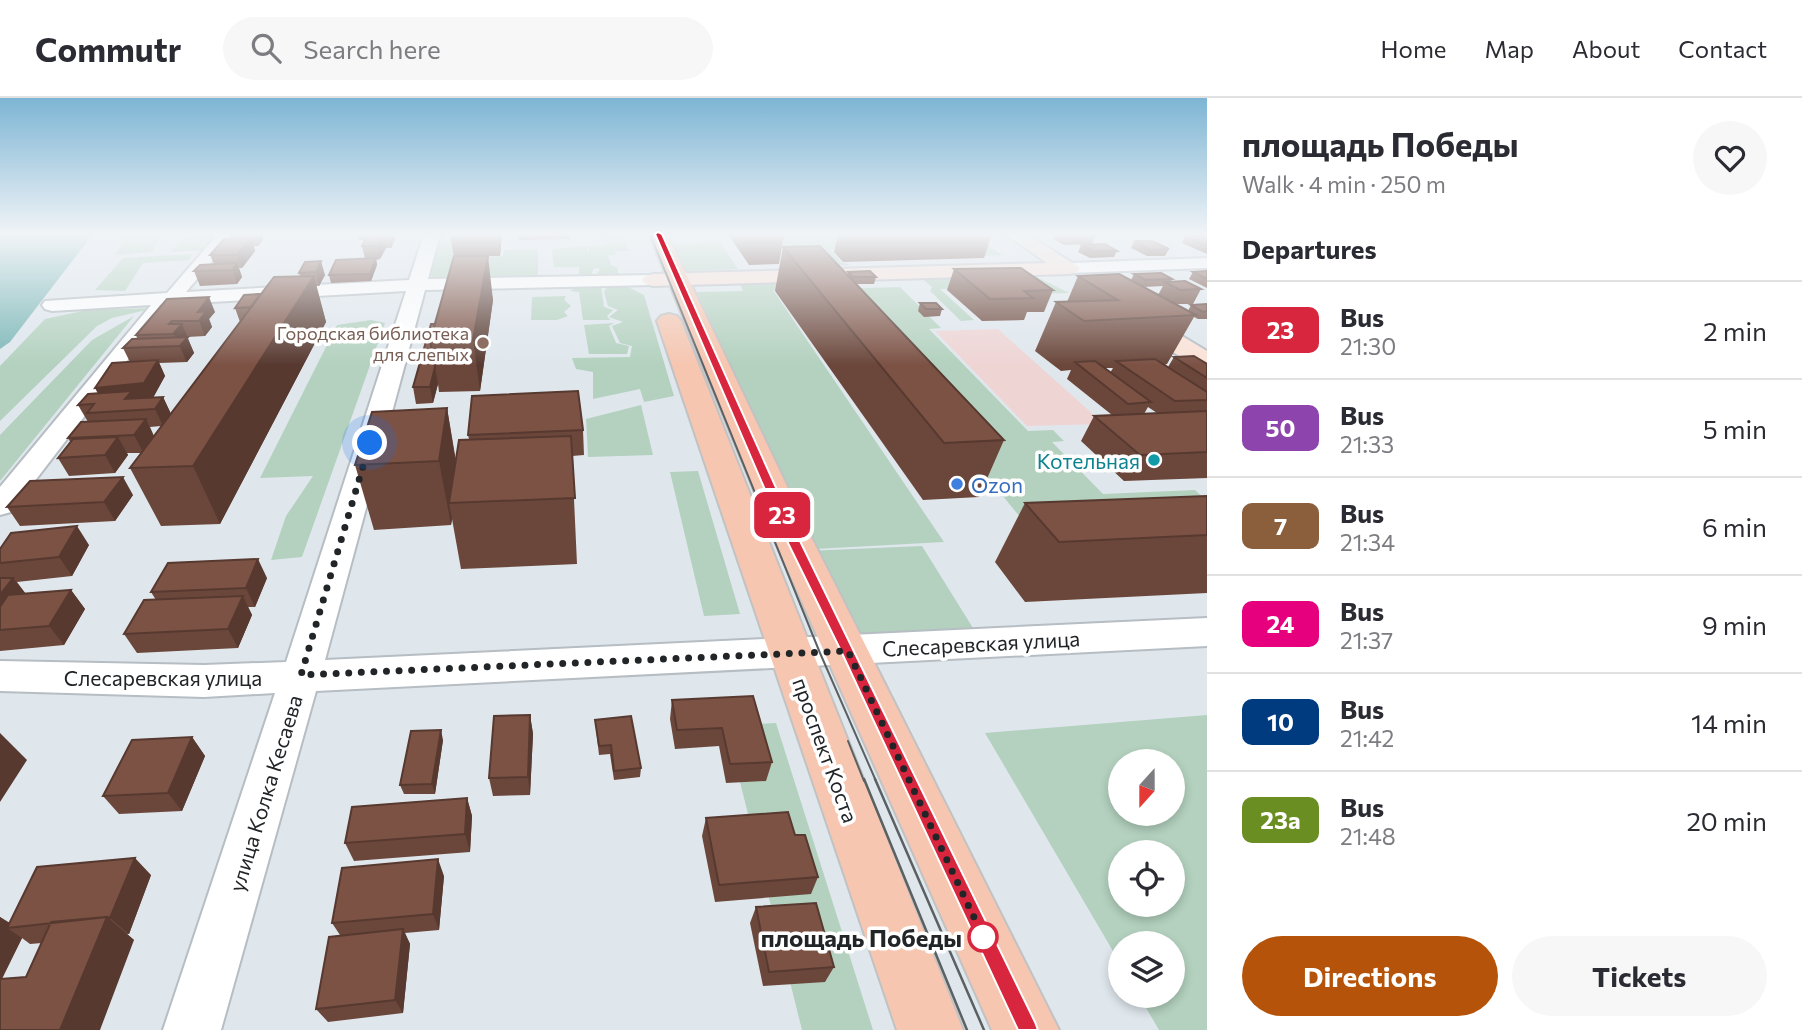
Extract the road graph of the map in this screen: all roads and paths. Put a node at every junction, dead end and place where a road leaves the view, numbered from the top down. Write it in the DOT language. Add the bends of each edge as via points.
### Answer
graph roads {
  1 [pos="190,277"];
  2 [pos="419,277"];
  3 [pos="719,277"];
  4 [pos="1071,277"];
  5 [pos="665,279"];
  6 [pos="417,285"];
  7 [pos="177,292"];
  8 [pos="1096,293"];
  9 [pos="52,305"];
  10 [pos="1118,307"];
  11 [pos="156,310"];
  12 [pos="1207,362"];
  13 [pos="0,506"];
  14 [pos="1207,632"];
  15 [pos="848,651"];
  16 [pos="790,654"];
  17 [pos="301,675"];
  18 [pos="0,676"];
  19 [pos="192,1030"];
  20 [pos="930,1030"];
  21 [pos="1026,1030"];
  1 -- 7 [label="street"];
  2 -- 6 [label="street, улица Колка Кесаева"];
  3 -- 5 [label="street"];
  4 -- 8 [label="street"];
  5 -- 6 [label="street"];
  5 -- 15 [label="main road, проспект Коста"];
  5 -- 16 [label="main road, проспект Коста" via="697,393"];
  6 -- 9 [label="street"];
  6 -- 17 [label="street, улица Колка Кесаева"];
  10 -- 12 [label="street"];
  11 -- 13 [label="street"];
  14 -- 15 [label="street, Слесаревская улица"];
  15 -- 16 [label="street, Слесаревская улица"];
  15 -- 21 [label="main road, проспект Коста"];
  16 -- 17 [label="street, Слесаревская улица"];
  16 -- 20 [label="main road, проспект Коста"];
  17 -- 18 [label="street, Слесаревская улица" via="204,681"];
  17 -- 19 [label="street, улица Колка Кесаева"];
}
